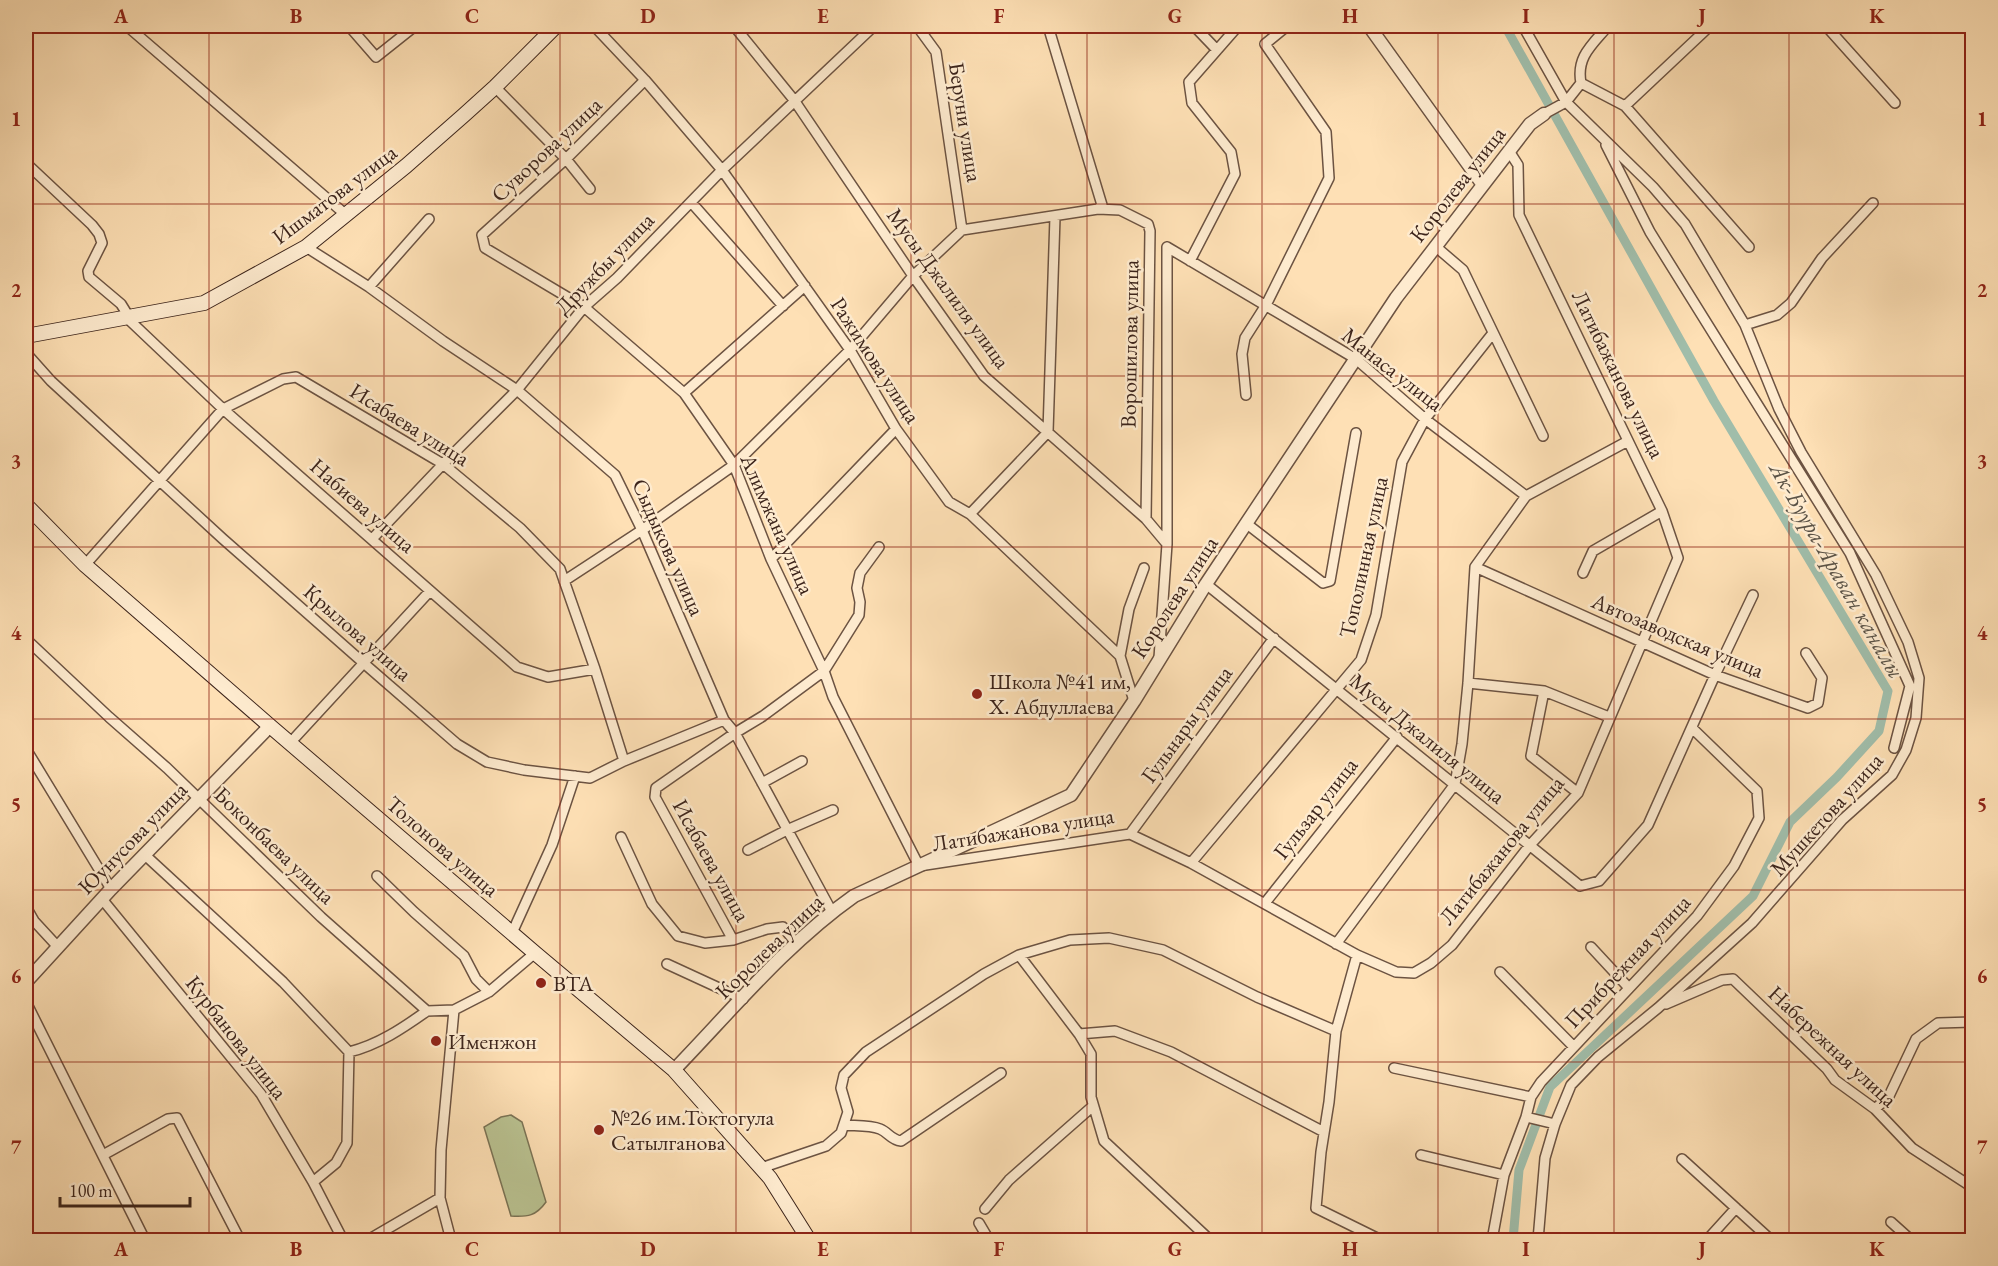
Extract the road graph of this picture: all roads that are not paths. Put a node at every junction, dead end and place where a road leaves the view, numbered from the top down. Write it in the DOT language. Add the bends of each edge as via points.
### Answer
graph roads {
  1 [pos="127,26"];
  2 [pos="349,26"];
  3 [pos="415,26"];
  4 [pos="556,26"];
  5 [pos="594,26"];
  6 [pos="734,26"];
  7 [pos="874,26"];
  8 [pos="917,26"];
  9 [pos="1048,26"];
  10 [pos="1194,26"];
  11 [pos="1238,26"];
  12 [pos="1287,26"];
  13 [pos="1369,26"];
  14 [pos="1523,26"];
  15 [pos="1608,26"];
  16 [pos="1710,26"];
  17 [pos="1826,26"];
  18 [pos="1217,50"];
  19 [pos="645,80"];
  20 [pos="1581,83"];
  21 [pos="495,87"];
  22 [pos="794,100"];
  23 [pos="1895,103"];
  24 [pos="1564,104"];
  25 [pos="1625,106"];
  26 [pos="1544,114"];
  27 [pos="1602,137"];
  28 [pos="1509,151"];
  29 [pos="566,159"];
  30 [pos="26,164"];
  31 [pos="722,170"];
  32 [pos="1483,185"];
  33 [pos="590,189"];
  34 [pos="691,202"];
  35 [pos="1873,203"];
  36 [pos="1098,209"];
  37 [pos="345,214"];
  38 [pos="1054,217"];
  39 [pos="429,219"];
  40 [pos="962,230"];
  41 [pos="1435,246"];
  42 [pos="306,247"];
  43 [pos="1167,247"];
  44 [pos="1749,247"];
  45 [pos="484,248"];
  46 [pos="1190,261"];
  47 [pos="913,276"];
  48 [pos="804,286"];
  49 [pos="369,287"];
  50 [pos="1266,305"];
  51 [pos="783,306"];
  52 [pos="584,307"];
  53 [pos="127,317"];
  54 [pos="1745,326"];
  55 [pos="1493,333"];
  56 [pos="26,336"];
  57 [pos="850,350"];
  58 [pos="26,353"];
  59 [pos="1356,359"];
  60 [pos="517,390"];
  61 [pos="684,393"];
  62 [pos="1246,395"];
  63 [pos="224,409"];
  64 [pos="1425,419"];
  65 [pos="896,429"];
  66 [pos="1048,432"];
  67 [pos="1356,433"];
  68 [pos="1543,436"];
  69 [pos="1628,441"];
  70 [pos="443,464"];
  71 [pos="734,465"];
  72 [pos="160,481"];
  73 [pos="1526,496"];
  74 [pos="26,505"];
  75 [pos="1662,511"];
  76 [pos="970,514"];
  77 [pos="1146,519"];
  78 [pos="1247,524"];
  79 [pos="642,530"];
  80 [pos="373,538"];
  81 [pos="1167,543"];
  82 [pos="879,548"];
  83 [pos="771,559"];
  84 [pos="85,565"];
  85 [pos="1475,567"];
  86 [pos="1144,568"];
  87 [pos="1583,573"];
  88 [pos="564,581"];
  89 [pos="1206,584"];
  90 [pos="430,591"];
  91 [pos="1753,595"];
  92 [pos="1274,638"];
  93 [pos="26,639"];
  94 [pos="1642,643"];
  95 [pos="1806,653"];
  96 [pos="1120,656"];
  97 [pos="1159,658"];
  98 [pos="363,663"];
  99 [pos="595,669"];
  100 [pos="824,671"];
  101 [pos="1715,675"];
  102 [pos="1468,683"];
  103 [pos="1336,688"];
  104 [pos="1544,691"];
  105 [pos="1134,701"];
  106 [pos="1610,717"];
  107 [pos="724,720"];
  108 [pos="270,726"];
  109 [pos="1692,728"];
  110 [pos="735,733"];
  111 [pos="1397,737"];
  112 [pos="290,743"];
  113 [pos="1894,747"];
  114 [pos="26,749"];
  115 [pos="624,761"];
  116 [pos="802,761"];
  117 [pos="575,776"];
  118 [pos="762,783"];
  119 [pos="1455,784"];
  120 [pos="1578,793"];
  121 [pos="199,799"];
  122 [pos="832,810"];
  123 [pos="787,830"];
  124 [pos="1130,834"];
  125 [pos="621,837"];
  126 [pos="1530,845"];
  127 [pos="748,850"];
  128 [pos="145,855"];
  129 [pos="1191,863"];
  130 [pos="919,866"];
  131 [pos="377,876"];
  132 [pos="111,889"];
  133 [pos="102,899"];
  134 [pos="1265,903"];
  135 [pos="26,907"];
  136 [pos="832,912"];
  137 [pos="512,933"];
  138 [pos="733,940"];
  139 [pos="796,943"];
  140 [pos="1336,944"];
  141 [pos="58,947"];
  142 [pos="1591,947"];
  143 [pos="535,953"];
  144 [pos="1020,955"];
  145 [pos="1357,955"];
  146 [pos="667,964"];
  147 [pos="1500,972"];
  148 [pos="26,981"];
  149 [pos="1629,988"];
  150 [pos="489,992"];
  151 [pos="742,999"];
  152 [pos="26,1002"];
  153 [pos="1658,1008"];
  154 [pos="427,1011"];
  155 [pos="454,1011"];
  156 [pos="1972,1022"];
  157 [pos="1336,1031"];
  158 [pos="1079,1034"];
  159 [pos="1574,1047"];
  160 [pos="350,1052"];
  161 [pos="1394,1068"];
  162 [pos="674,1070"];
  163 [pos="1000,1073"];
  164 [pos="1531,1096"];
  165 [pos="1093,1106"];
  166 [pos="1875,1109"];
  167 [pos="1526,1117"];
  168 [pos="1555,1124"];
  169 [pos="844,1125"];
  170 [pos="1324,1132"];
  171 [pos="103,1155"];
  172 [pos="1420,1155"];
  173 [pos="1682,1159"];
  174 [pos="761,1168"];
  175 [pos="1504,1175"];
  176 [pos="313,1182"];
  177 [pos="1972,1187"];
  178 [pos="440,1198"];
  179 [pos="1736,1208"];
  180 [pos="985,1209"];
  181 [pos="1891,1221"];
  182 [pos="979,1223"];
  183 [pos="145,1240"];
  184 [pos="240,1240"];
  185 [pos="343,1240"];
  186 [pos="368,1240"];
  187 [pos="451,1240"];
  188 [pos="809,1240"];
  189 [pos="989,1240"];
  190 [pos="1210,1240"];
  191 [pos="1381,1240"];
  192 [pos="1492,1240"];
  193 [pos="1538,1240"];
  194 [pos="1707,1240"];
  195 [pos="1771,1240"];
  196 [pos="1911,1240"];
  1 -- 37 [label="street"];
  2 -- 3 [label="street" via="376,57"];
  4 -- 21 [label="main road, Ишматова улица"];
  5 -- 19 [label="street, Ражимова улица"];
  6 -- 22 [label="street, Мусы Джалиля улица"];
  7 -- 22 [label="street, Дружбы улица"];
  8 -- 40 [label="street, Беруни улица" via="936,52"];
  9 -- 36 [label="street" via="1102,204"];
  10 -- 18 [label="street"];
  11 -- 18 [label="street"];
  12 -- 50 [label="street" via="1265,44 1326,132 1329,178"];
  13 -- 32 [label="street"];
  14 -- 24 [label="street, Мушкетова улица"];
  15 -- 20 [label="street" via="1581,62"];
  16 -- 25 [label="street"];
  17 -- 23 [label="street"];
  18 -- 46 [label="street" via="1189,82 1192,103 1231,152 1235,174"];
  19 -- 29 [label="street, Суворова улица"];
  19 -- 31 [label="street, Ражимова улица"];
  20 -- 24 [label="street"];
  20 -- 25 [label="street"];
  21 -- 29 [label="street"];
  21 -- 37 [label="main road, Ишматова улица"];
  22 -- 31 [label="street, Дружбы улица"];
  22 -- 47 [label="street, Мусы Джалиля улица"];
  24 -- 26 [label="street"];
  24 -- 27 [label="street, Мушкетова улица"];
  25 -- 44 [label="street"];
  26 -- 28 [label="street, Королева улица" via="1530,124"];
  27 -- 54 [label="street, Мушкетова улица" via="1684,224"];
  27 -- 113 [label="street" via="1650,232 1850,553 1910,686"];
  28 -- 32 [label="street, Королева улица"];
  28 -- 69 [label="street, Латибажанова улица" via="1518,165 1519,215"];
  29 -- 33 [label="street"];
  29 -- 45 [label="street, Суворова улица" via="482,235"];
  30 -- 53 [label="street, Набиева улица" via="99,234 102,243 88,277 121,304"];
  31 -- 34 [label="street, Дружбы улица"];
  31 -- 48 [label="street, Ражимова улица"];
  32 -- 41 [label="street, Королева улица"];
  34 -- 51 [label="street"];
  34 -- 52 [label="street, Дружбы улица"];
  35 -- 54 [label="street" via="1822,258 1791,303 1777,315"];
  36 -- 38 [label="street"];
  36 -- 77 [label="street, Ворошилова улица" via="1120,210 1148,224 1150,231"];
  37 -- 42 [label="main road, Ишматова улица"];
  38 -- 40 [label="street"];
  38 -- 66 [label="street"];
  39 -- 49 [label="street"];
  40 -- 47 [label="street"];
  41 -- 55 [label="street" via="1463,270"];
  41 -- 59 [label="street, Королева улица"];
  42 -- 49 [label="street, Сыдыкова улица"];
  42 -- 53 [label="main road, Ишматова улица" via="204,303"];
  43 -- 46 [label="street, Манаса улица"];
  43 -- 81 [label="street, Ворошилова улица"];
  45 -- 52 [label="street, Алимжана улица"];
  46 -- 50 [label="street, Манаса улица"];
  47 -- 57 [label="street"];
  47 -- 66 [label="street, Мусы Джалиля улица" via="984,376"];
  48 -- 51 [label="street"];
  48 -- 57 [label="street, Ражимова улица"];
  49 -- 60 [label="street, Сыдыкова улица"];
  50 -- 59 [label="street, Манаса улица"];
  50 -- 62 [label="street" via="1245,338 1242,354"];
  51 -- 61 [label="street"];
  52 -- 60 [label="street, Дружбы улица"];
  52 -- 61 [label="street, Алимжана улица"];
  53 -- 56 [label="main road, Ишматова улица"];
  53 -- 63 [label="street, Набиева улица"];
  54 -- 153 [label="street, Мушкетова улица" via="1801,452 1876,575 1908,642 1919,678 1916,718 1906,750 1892,775 1842,819 1752,923"];
  55 -- 64 [label="street, Тополинная улица"];
  55 -- 68 [label="street"];
  57 -- 65 [label="street, Ражимова улица"];
  57 -- 71 [label="street"];
  58 -- 72 [label="street, Крылова улица"];
  59 -- 64 [label="street, Манаса улица"];
  59 -- 78 [label="street, Королева улица"];
  60 -- 70 [label="street, Дружбы улица"];
  60 -- 79 [label="street, Сыдыкова улица" via="615,475"];
  61 -- 71 [label="street, Алимжана улица"];
  63 -- 70 [label="street, Исабаева улица" via="283,379 296,377"];
  63 -- 72 [label="street, Исабаева улица"];
  63 -- 80 [label="street, Набиева улица"];
  64 -- 73 [label="street, Манаса улица"];
  64 -- 103 [label="street, Тополинная улица" via="1402,462 1376,615 1361,660"];
  65 -- 76 [label="street, Ражимова улица" via="949,502"];
  65 -- 83 [label="street"];
  66 -- 76 [label="street"];
  66 -- 77 [label="street, Мусы Джалиля улица"];
  67 -- 78 [label="street, Королева улица" via="1330,581 1323,583"];
  69 -- 73 [label="street"];
  69 -- 75 [label="street, Латибажанова улица"];
  70 -- 80 [label="street, Дружбы улица"];
  70 -- 88 [label="street, Исабаева улица" via="520,528 560,569"];
  71 -- 79 [label="street"];
  71 -- 83 [label="street, Алимжана улица"];
  72 -- 84 [label="street, Исабаева улица"];
  72 -- 98 [label="street, Крылова улица"];
  73 -- 85 [label="street"];
  74 -- 84 [label="main road, Толонова улица"];
  75 -- 87 [label="street" via="1593,551"];
  75 -- 94 [label="street, Латибажанова улица" via="1678,558"];
  76 -- 96 [label="street, Ражимова улица"];
  77 -- 81 [label="street, Мусы Джалиля улица"];
  78 -- 89 [label="street, Королева улица"];
  79 -- 88 [label="street"];
  79 -- 107 [label="street, Сыдыкова улица"];
  80 -- 90 [label="street, Набиева улица"];
  81 -- 97 [label="street, Ворошилова улица"];
  82 -- 100 [label="street" via="860,573 859,615"];
  83 -- 100 [label="street, Алимжана улица"];
  84 -- 108 [label="main road, Толонова улица"];
  85 -- 94 [label="street, Автозаводская улица"];
  85 -- 102 [label="street"];
  86 -- 96 [label="street" via="1129,609"];
  88 -- 99 [label="street, Исабаева улица"];
  89 -- 92 [label="street, Мусы Джалиля улица"];
  89 -- 97 [label="street, Королева улица"];
  90 -- 98 [label="street"];
  90 -- 99 [label="street, Набиева улица" via="517,667 548,677"];
  91 -- 101 [label="street, Мусы Джалиля улица"];
  92 -- 103 [label="street, Мусы Джалиля улица"];
  92 -- 124 [label="street, Гульнары улица"];
  93 -- 121 [label="street, Боконбаева улица"];
  94 -- 101 [label="street, Автозаводская улица"];
  94 -- 106 [label="street, Латибажанова улица"];
  95 -- 101 [label="street, Автозаводская улица" via="1822,678 1818,703 1808,708"];
  96 -- 105 [label="street, Ражимова улица"];
  97 -- 105 [label="street, Королева улица"];
  98 -- 112 [label="street"];
  98 -- 117 [label="street, Крылова улица" via="457,744 487,762"];
  99 -- 115 [label="street, Исабаева улица"];
  100 -- 110 [label="street, Исабаева улица"];
  100 -- 130 [label="street, Алимжана улица" via="833,697"];
  101 -- 109 [label="street, Мусы Джалиля улица"];
  102 -- 104 [label="street"];
  102 -- 119 [label="street"];
  103 -- 111 [label="street, Мусы Джалиля улица"];
  103 -- 129 [label="street, Тополинная улица"];
  104 -- 106 [label="street"];
  104 -- 120 [label="street" via="1531,756"];
  105 -- 130 [label="street, Королева улица" via="1071,795"];
  106 -- 120 [label="street, Латибажанова улица"];
  107 -- 110 [label="street, Сыдыкова улица"];
  107 -- 115 [label="street, Крылова улица"];
  108 -- 112 [label="main road, Толонова улица"];
  108 -- 121 [label="street, Юунусова улица"];
  109 -- 126 [label="street, Мусы Джалиля улица" via="1648,825 1599,881 1580,886"];
  109 -- 149 [label="street, Прибрежная улица" via="1757,791 1759,818 1734,866 1697,916"];
  110 -- 118 [label="street, Сыдыкова улица"];
  110 -- 138 [label="street, Исабаева улица" via="656,788 654,797"];
  111 -- 119 [label="street, Мусы Джалиля улица"];
  111 -- 134 [label="street, Гульзар улица"];
  112 -- 137 [label="main road, Толонова улица"];
  114 -- 132 [label="street"];
  115 -- 117 [label="street, Крылова улица" via="590,778"];
  116 -- 118 [label="street"];
  117 -- 137 [label="street" via="552,845"];
  118 -- 123 [label="street, Сыдыкова улица"];
  119 -- 126 [label="street, Мусы Джалиля улица"];
  119 -- 140 [label="street"];
  120 -- 126 [label="street, Латибажанова улица"];
  121 -- 128 [label="street, Юунусова улица"];
  121 -- 154 [label="street, Боконбаева улица"];
  122 -- 123 [label="street"];
  123 -- 127 [label="street"];
  123 -- 136 [label="street, Сыдыкова улица"];
  124 -- 129 [label="street, Латибажанова улица"];
  124 -- 130 [label="street, Латибажанова улица"];
  125 -- 138 [label="street" via="652,904 678,936 705,943"];
  126 -- 145 [label="street, Латибажанова улица" via="1452,945 1431,963 1414,973 1396,972"];
  128 -- 132 [label="street, Юунусова улица"];
  128 -- 160 [label="street" via="283,982"];
  129 -- 134 [label="street, Латибажанова улица"];
  130 -- 136 [label="street, Королева улица" via="854,896"];
  131 -- 150 [label="street" via="464,956 476,979"];
  132 -- 133 [label="street, Юунусова улица"];
  133 -- 141 [label="street, Юунусова улица"];
  133 -- 176 [label="street, Курбанова улица" via="261,1094"];
  134 -- 140 [label="street, Латибажанова улица"];
  135 -- 141 [label="street"];
  136 -- 139 [label="street, Королева улица"];
  137 -- 143 [label="main road, Толонова улица"];
  138 -- 139 [label="street" via="767,928 783,927"];
  139 -- 151 [label="street, Королева улица"];
  140 -- 145 [label="street, Латибажанова улица"];
  141 -- 148 [label="street, Юунусова улица"];
  142 -- 149 [label="street"];
  143 -- 150 [label="street"];
  143 -- 162 [label="main road, Толонова улица"];
  144 -- 157 [label="street" via="1070,940 1109,938 1163,950"];
  144 -- 158 [label="street"];
  144 -- 169 [label="street" via="984,974 866,1052 844,1075 841,1088 848,1112"];
  145 -- 157 [label="street"];
  146 -- 151 [label="street"];
  147 -- 159 [label="street"];
  149 -- 159 [label="street, Прибрежная улица"];
  150 -- 155 [label="street"];
  151 -- 162 [label="street, Королева улица"];
  152 -- 171 [label="street"];
  153 -- 166 [label="street, Набережная улица" via="1722,980 1733,979 1835,1080"];
  153 -- 168 [label="street, Мушкетова улица" via="1598,1057 1571,1085"];
  154 -- 155 [label="street"];
  154 -- 160 [label="street" via="374,1044"];
  155 -- 178 [label="street"];
  156 -- 166 [label="street" via="1938,1023 1916,1039 1889,1096"];
  157 -- 170 [label="street"];
  158 -- 165 [label="street" via="1091,1054"];
  158 -- 170 [label="street" via="1115,1031 1171,1052"];
  159 -- 164 [label="street, Прибрежная улица"];
  160 -- 176 [label="street" via="347,1143 336,1163"];
  161 -- 164 [label="street"];
  162 -- 174 [label="main road, Толонова улица"];
  163 -- 169 [label="street" via="901,1141 877,1128"];
  164 -- 167 [label="street, Прибрежная улица"];
  165 -- 180 [label="street" via="1010,1180"];
  165 -- 190 [label="street" via="1104,1142"];
  166 -- 177 [label="street, Набережная улица" via="1911,1148"];
  167 -- 168 [label="street"];
  167 -- 175 [label="street, Прибрежная улица"];
  168 -- 193 [label="street, Мушкетова улица" via="1545,1158"];
  169 -- 174 [label="street" via="826,1146"];
  170 -- 191 [label="street" via="1316,1208"];
  171 -- 183 [label="street"];
  171 -- 184 [label="street" via="168,1119 177,1118"];
  172 -- 175 [label="street"];
  173 -- 179 [label="street"];
  174 -- 188 [label="main road, Толонова улица"];
  175 -- 192 [label="street, Прибрежная улица"];
  176 -- 185 [label="street, Курбанова улица"];
  178 -- 186 [label="street"];
  178 -- 187 [label="street"];
  179 -- 194 [label="street"];
  179 -- 195 [label="street"];
  181 -- 196 [label="street"];
  182 -- 189 [label="street"];
}
